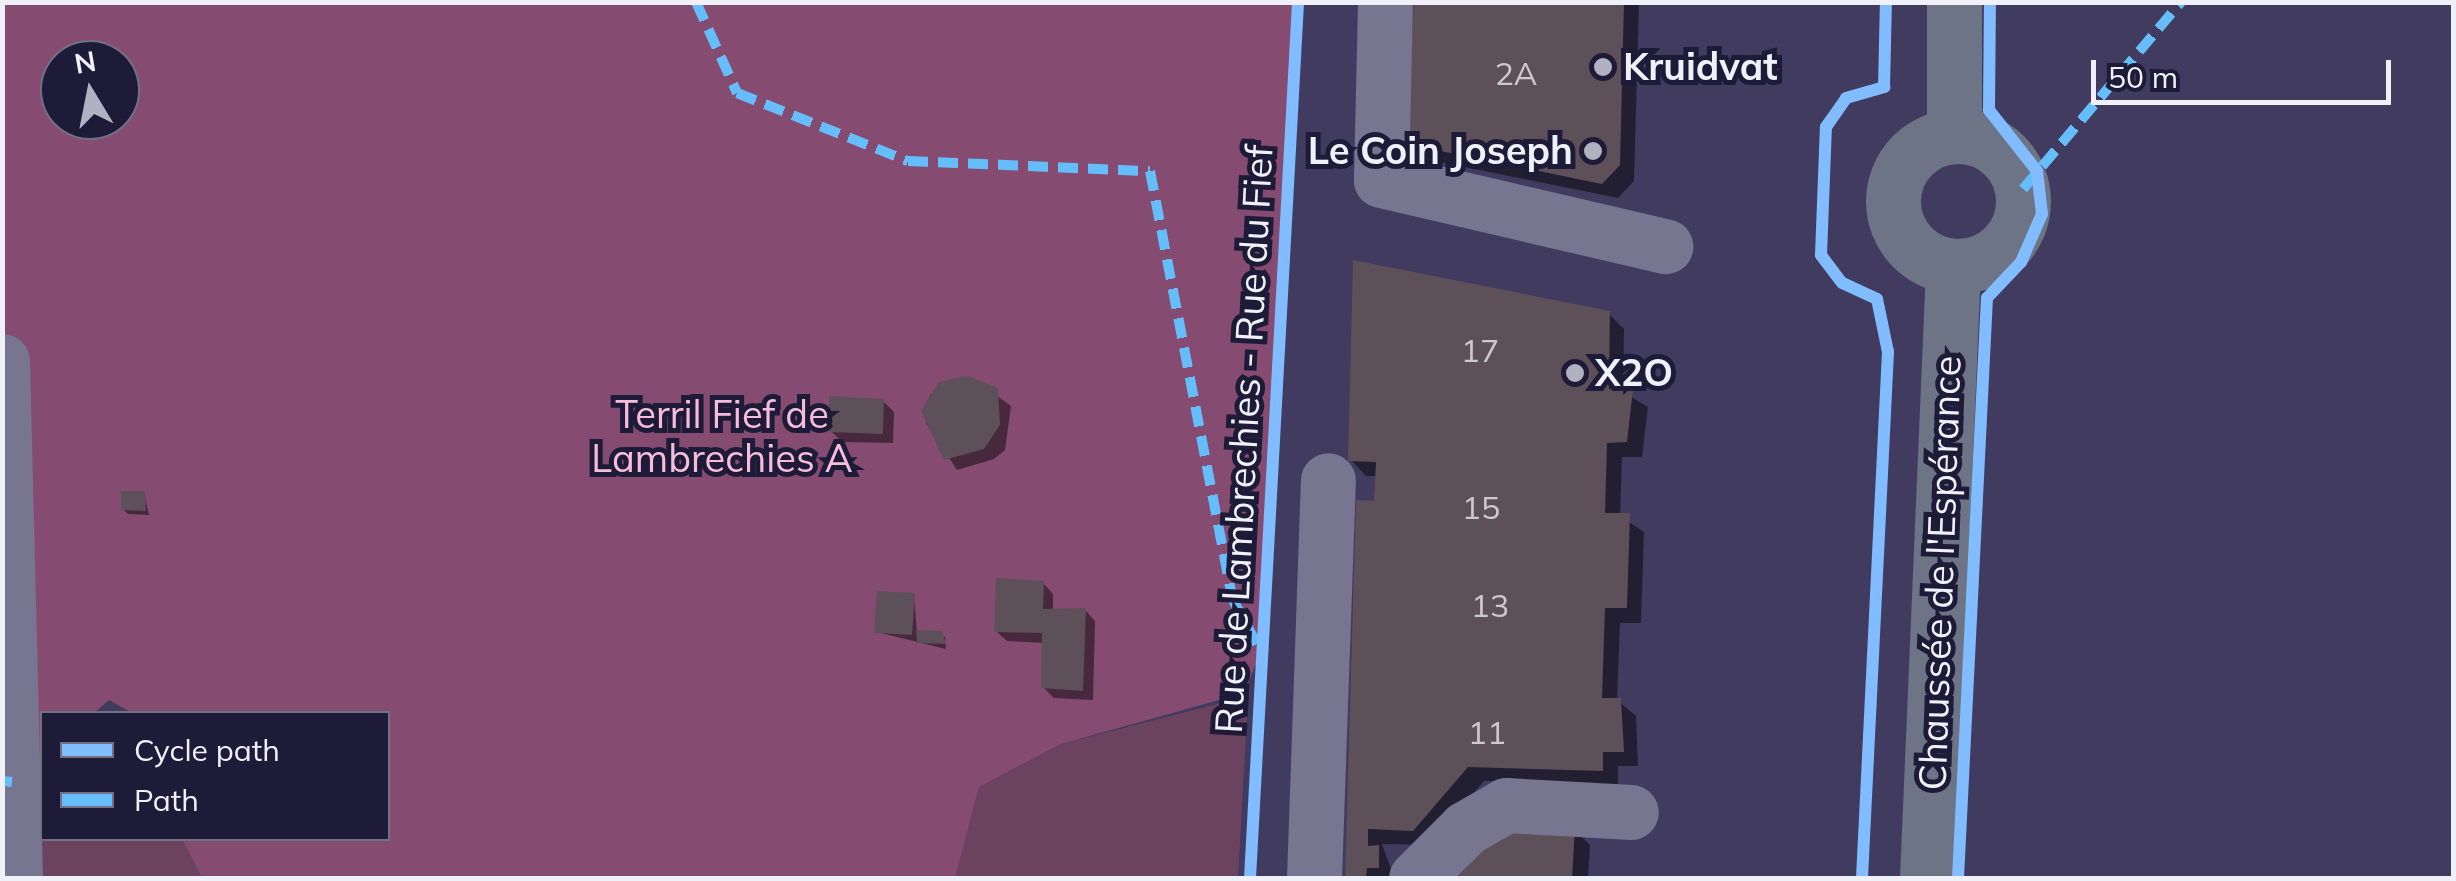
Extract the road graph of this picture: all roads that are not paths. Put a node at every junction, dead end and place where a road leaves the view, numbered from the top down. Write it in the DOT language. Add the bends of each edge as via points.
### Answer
graph roads {
  1 [pos="1385,2"];
  2 [pos="1954,2"];
  3 [pos="1954,136"];
  4 [pos="1665,246"];
  5 [pos="1952,267"];
  6 [pos="2,360"];
  7 [pos="1328,480"];
  8 [pos="1631,812"];
  9 [pos="15,878"];
  10 [pos="1314,878"];
  11 [pos="1416,878"];
  12 [pos="1927,878"];
  1 -- 4 [label="street" via="1381,180"];
  2 -- 3 [label="main road"];
  3 -- 5 [label="main road" via="1914,153 1893,190 1900,232 1914,249"];
  3 -- 5 [label="main road" via="2006,156 2024,209 2007,245 1973,266"];
  5 -- 12 [label="main road, Chaussée de l'Espérance"];
  6 -- 9 [label="street"];
  7 -- 10 [label="street"];
  8 -- 11 [label="street" via="1506,805 1466,828"];
}
